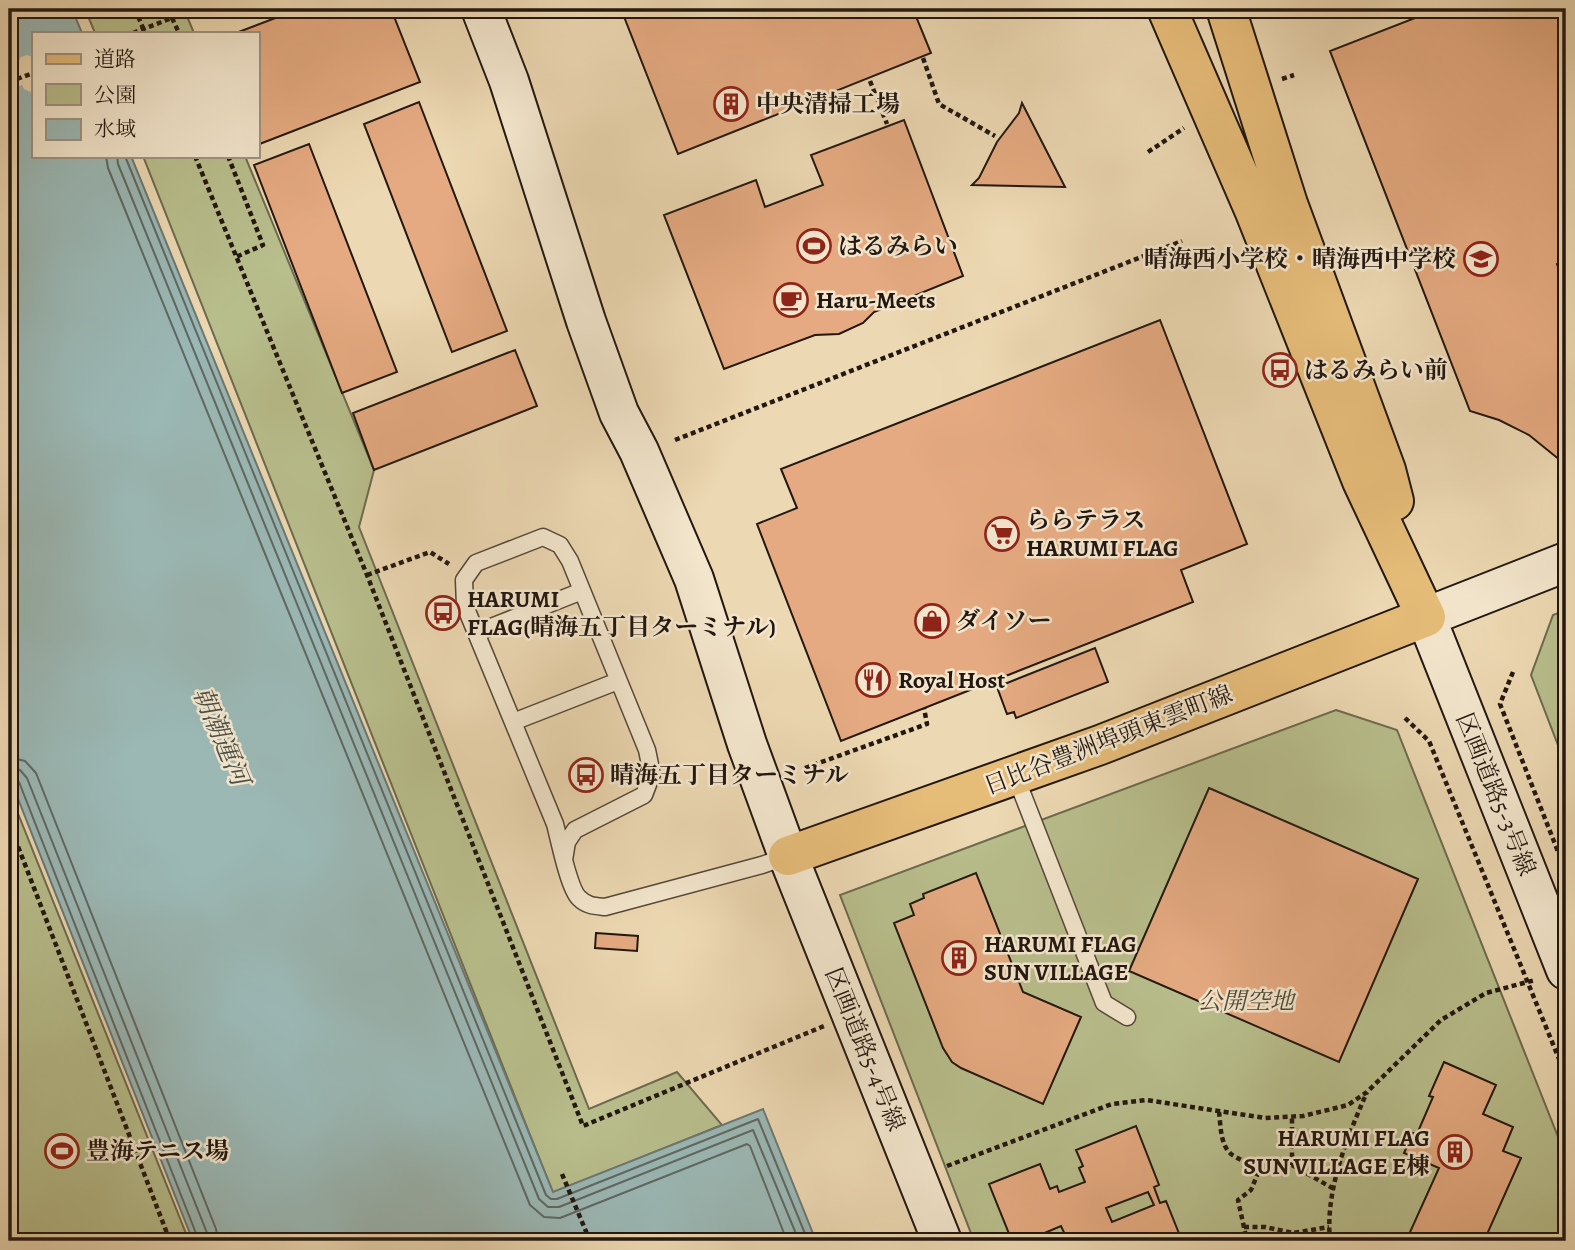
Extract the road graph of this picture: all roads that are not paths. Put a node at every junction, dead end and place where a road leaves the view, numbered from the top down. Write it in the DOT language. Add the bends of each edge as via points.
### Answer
graph roads {
  1 [pos="481,9"];
  2 [pos="1167,9"];
  3 [pos="1226,9"];
  4 [pos="1566,562"];
  5 [pos="582,591"];
  6 [pos="1426,617"];
  7 [pos="476,633"];
  8 [pos="618,681"];
  9 [pos="513,722"];
  10 [pos="1015,775"];
  11 [pos="555,824"];
  12 [pos="575,830"];
  13 [pos="789,856"];
  14 [pos="564,860"];
  15 [pos="1553,975"];
  16 [pos="1127,1017"];
  17 [pos="942,1241"];
  1 -- 13 [label="street, 区画道路5-4号線" via="509,81 586,321 620,412 694,579"];
  2 -- 6 [label="main road" via="1255,212 1362,481"];
  3 -- 6 [label="main road" via="1288,204 1386,470"];
  4 -- 6 [label="street"];
  5 -- 7 [label="lane"];
  5 -- 7 [label="lane" via="560,545 543,537 487,558 476,563 464,580 464,606"];
  5 -- 8 [label="lane"];
  6 -- 10 [label="main road, 日比谷豊洲埠頭東雲町線"];
  6 -- 15 [label="street, 区画道路5-3号線"];
  7 -- 9 [label="lane"];
  8 -- 9 [label="lane"];
  8 -- 12 [label="lane" via="647,750 652,774 643,795"];
  9 -- 11 [label="lane"];
  10 -- 13 [label="main road, 日比谷豊洲埠頭東雲町線"];
  10 -- 16 [label="lane" via="1104,1003"];
  11 -- 12 [label="lane"];
  11 -- 14 [label="lane"];
  12 -- 14 [label="lane"];
  13 -- 14 [label="lane" via="605,907 590,906 576,897"];
  13 -- 17 [label="street, 区画道路5-4号線"];
}
